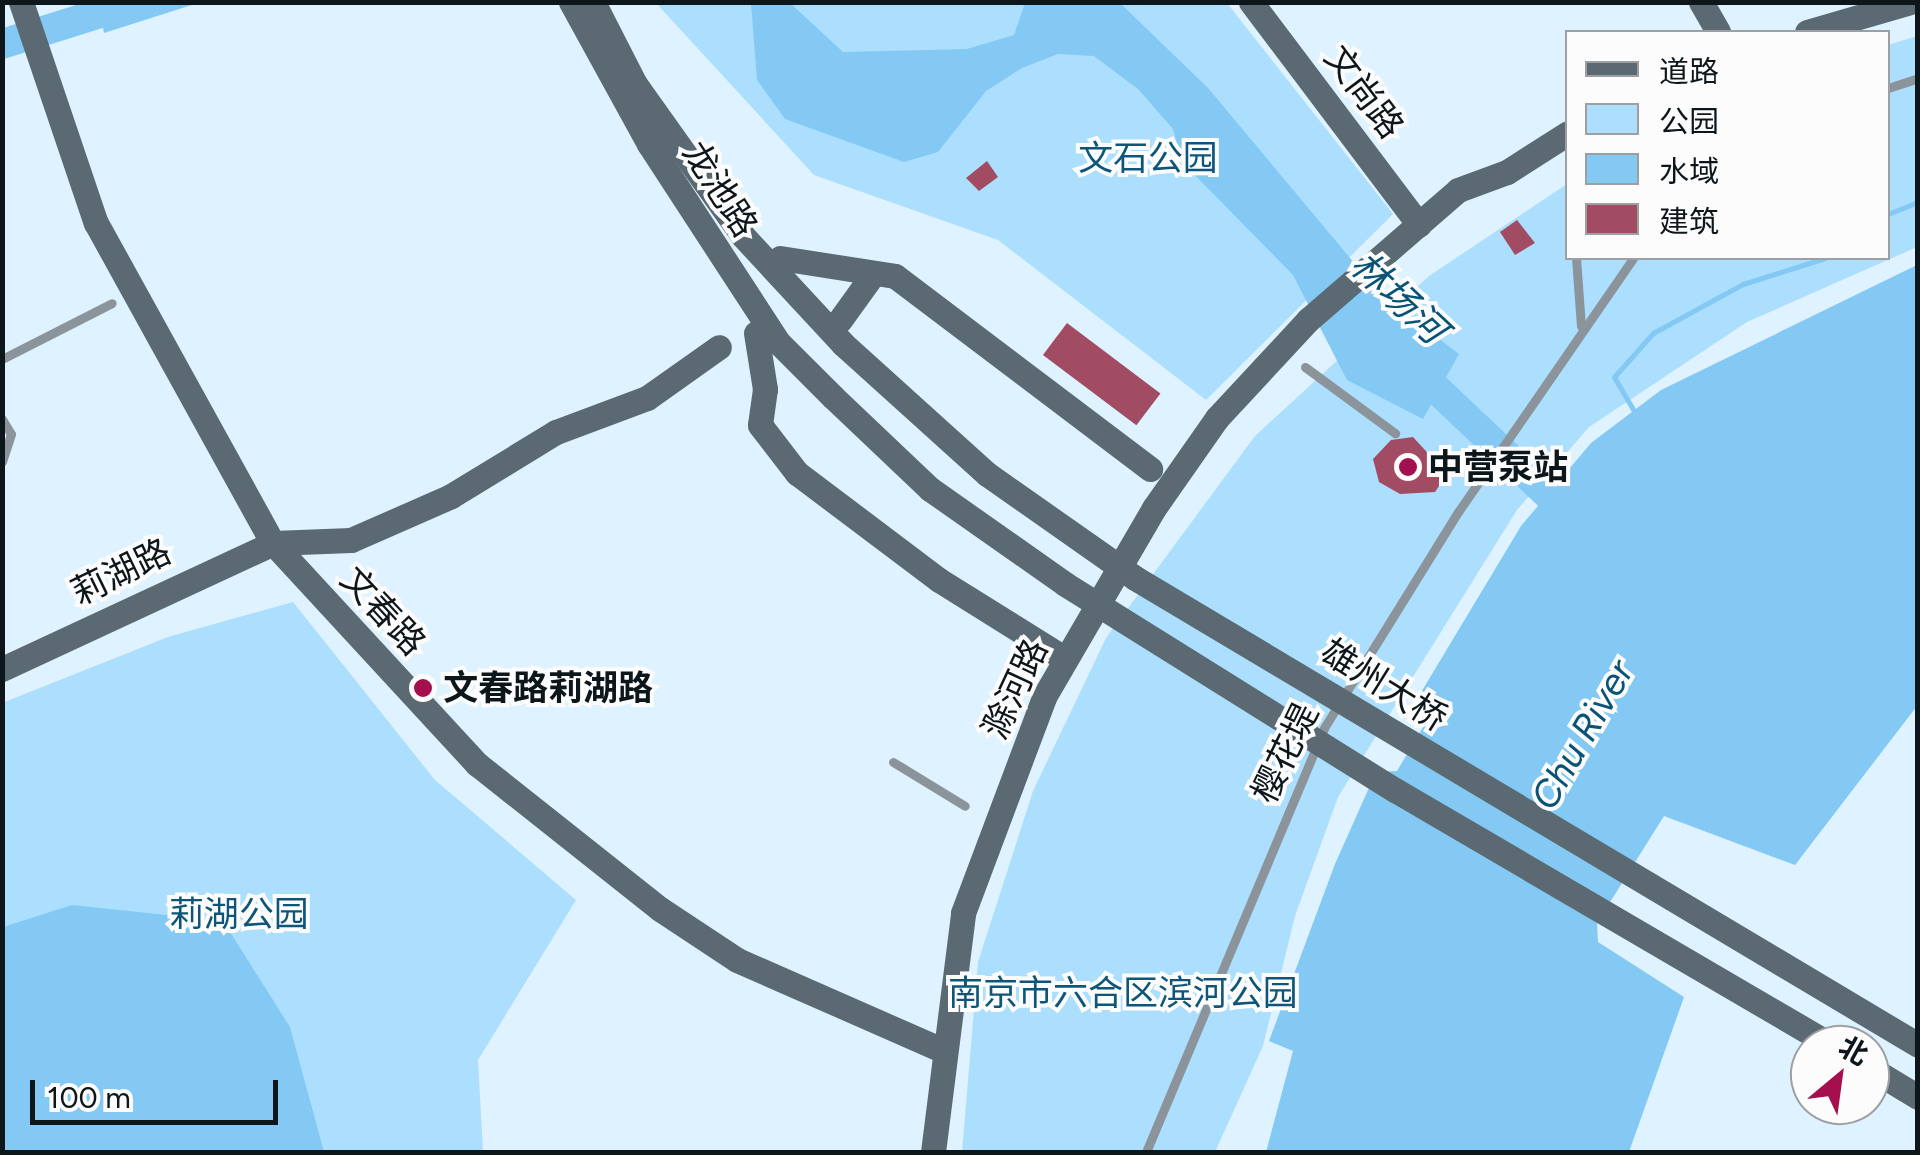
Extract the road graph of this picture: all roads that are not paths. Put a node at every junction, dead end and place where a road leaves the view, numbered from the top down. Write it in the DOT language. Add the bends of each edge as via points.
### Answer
graph roads {
  1 [pos="571,2"];
  2 [pos="593,2"];
  3 [pos="1251,2"];
  4 [pos="1701,2"];
  5 [pos="1910,2"];
  6 [pos="22,4"];
  7 [pos="1717,30"];
  8 [pos="1814,30"];
  9 [pos="1918,78"];
  10 [pos="1890,87"];
  11 [pos="1565,134"];
  12 [pos="1420,225"];
  13 [pos="780,258"];
  14 [pos="1576,260"];
  15 [pos="1630,260"];
  16 [pos="873,274"];
  17 [pos="112,304"];
  18 [pos="1580,326"];
  19 [pos="842,332"];
  20 [pos="756,333"];
  21 [pos="719,347"];
  22 [pos="2,359"];
  23 [pos="796,366"];
  24 [pos="1305,367"];
  25 [pos="765,389"];
  26 [pos="2,419"];
  27 [pos="1394,433"];
  28 [pos="2,462"];
  29 [pos="1150,469"];
  30 [pos="273,544"];
  31 [pos="1056,653"];
  32 [pos="2,670"];
  33 [pos="893,762"];
  34 [pos="964,806"];
  35 [pos="1796,1025"];
  36 [pos="1918,1045"];
  37 [pos="940,1049"];
  38 [pos="1890,1080"];
  39 [pos="1918,1096"];
  40 [pos="932,1152"];
  41 [pos="1146,1152"];
  1 -- 35 [label="street, 龙池路, bridge" via="649,144 778,342 930,489 1065,584 1395,790"];
  2 -- 19 [label="street, 龙池路" via="635,84 743,236"];
  3 -- 12 [label="street, 文尚路"];
  4 -- 7 [label="street"];
  5 -- 8 [label="street"];
  6 -- 30 [label="street, 文春路" via="96,224"];
  9 -- 10 [label="lane"];
  11 -- 12 [label="street" via="1507,172 1458,190"];
  12 -- 37 [label="street, 滁河路" via="1308,320 1217,418 1044,697 962,914"];
  13 -- 16 [label="street"];
  14 -- 18 [label="lane"];
  15 -- 18 [label="lane, 樱花堤"];
  16 -- 19 [label="street"];
  16 -- 29 [label="street" via="895,276 940,306"];
  17 -- 22 [label="lane"];
  18 -- 41 [label="lane, 樱花堤" via="1324,728"];
  19 -- 36 [label="street, 雄州大桥, bridge" via="987,474 1135,578"];
  20 -- 25 [label="street"];
  21 -- 30 [label="street" via="648,398 556,432 451,496 351,540"];
  23 -- 25 [label="street"];
  24 -- 27 [label="lane"];
  25 -- 31 [label="street" via="760,425 797,473 940,580"];
  26 -- 28 [label="lane" via="12,434"];
  30 -- 32 [label="street, 莉湖路"];
  30 -- 37 [label="street, 文春路" via="476,764 660,909 737,960"];
  33 -- 34 [label="lane"];
  37 -- 40 [label="street, 滁河路"];
  38 -- 39 [label="street"];
}
